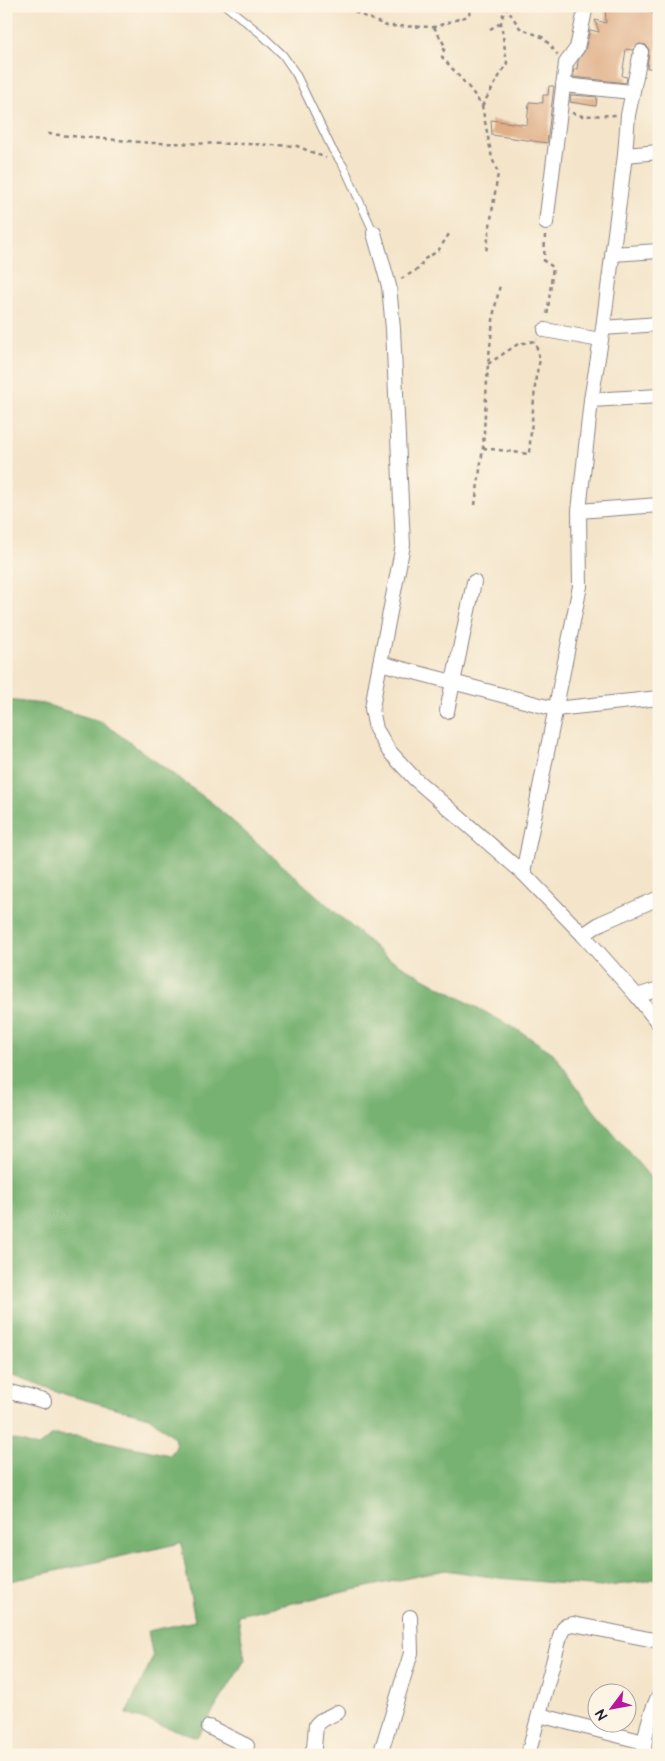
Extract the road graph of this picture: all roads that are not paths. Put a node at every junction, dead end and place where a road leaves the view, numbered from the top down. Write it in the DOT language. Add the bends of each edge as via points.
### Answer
graph roads {
  1 [pos="226,6"];
  2 [pos="586,6"];
  3 [pos="641,52"];
  4 [pos="563,86"];
  5 [pos="632,92"];
  6 [pos="659,152"];
  7 [pos="625,154"];
  8 [pos="546,224"];
  9 [pos="374,233"];
  10 [pos="659,251"];
  11 [pos="612,254"];
  12 [pos="659,324"];
  13 [pos="545,330"];
  14 [pos="601,334"];
  15 [pos="659,396"];
  16 [pos="591,400"];
  17 [pos="659,505"];
  18 [pos="579,511"];
  19 [pos="474,582"];
  20 [pos="380,663"];
  21 [pos="453,682"];
  22 [pos="659,698"];
  23 [pos="555,709"];
  24 [pos="447,711"];
  25 [pos="524,872"];
  26 [pos="659,898"];
  27 [pos="583,935"];
  28 [pos="659,989"];
  29 [pos="637,996"];
  30 [pos="659,1024"];
  31 [pos="6,1391"];
  32 [pos="44,1402"];
  33 [pos="410,1617"];
  34 [pos="659,1641"];
  35 [pos="659,1695"];
  36 [pos="338,1712"];
  37 [pos="539,1715"];
  38 [pos="654,1717"];
  39 [pos="209,1727"];
  40 [pos="644,1748"];
  41 [pos="243,1755"];
  42 [pos="310,1755"];
  43 [pos="380,1755"];
  44 [pos="528,1755"];
  1 -- 9 [label="lane" via="283,55 296,74"];
  2 -- 4 [label="street" via="577,48 566,63"];
  3 -- 5 [label="street"];
  4 -- 5 [label="street"];
  4 -- 8 [label="street"];
  5 -- 7 [label="street"];
  6 -- 7 [label="street"];
  7 -- 11 [label="street"];
  9 -- 20 [label="street" via="389,286 393,329 403,545"];
  10 -- 11 [label="street"];
  11 -- 14 [label="street"];
  12 -- 14 [label="street"];
  13 -- 14 [label="street"];
  14 -- 16 [label="street"];
  15 -- 16 [label="street"];
  16 -- 18 [label="street"];
  17 -- 18 [label="street"];
  18 -- 23 [label="street" via="580,586"];
  19 -- 21 [label="street"];
  20 -- 21 [label="street"];
  20 -- 25 [label="street" via="372,708 376,729 389,751 415,779"];
  21 -- 23 [label="street"];
  21 -- 24 [label="street"];
  22 -- 23 [label="street"];
  23 -- 25 [label="street"];
  25 -- 27 [label="street"];
  26 -- 27 [label="street" via="609,919"];
  27 -- 29 [label="street"];
  28 -- 29 [label="street"];
  29 -- 30 [label="street"];
  31 -- 32 [label="street"];
  33 -- 43 [label="street" via="411,1653"];
  34 -- 37 [label="street" via="573,1624 565,1626"];
  35 -- 38 [label="street"];
  36 -- 42 [label="street" via="316,1724 314,1748"];
  37 -- 40 [label="street"];
  37 -- 44 [label="street"];
  38 -- 40 [label="street"];
  39 -- 41 [label="street" via="247,1746"];
}
